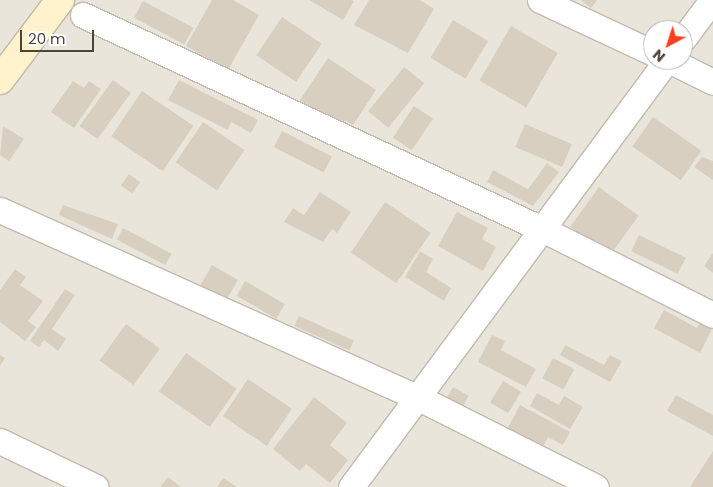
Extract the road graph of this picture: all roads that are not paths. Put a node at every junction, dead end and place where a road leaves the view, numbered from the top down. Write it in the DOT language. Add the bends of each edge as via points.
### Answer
graph roads {
  1 [pos="60,0"];
  2 [pos="540,0"];
  3 [pos="712,0"];
  4 [pos="83,15"];
  5 [pos="693,26"];
  6 [pos="643,48"];
  7 [pos="661,70"];
  8 [pos="688,70"];
  9 [pos="0,80"];
  10 [pos="713,82"];
  11 [pos="0,210"];
  12 [pos="542,229"];
  13 [pos="713,315"];
  14 [pos="417,397"];
  15 [pos="0,441"];
  16 [pos="96,487"];
  17 [pos="351,487"];
  18 [pos="596,487"];
  1 -- 9 [label="main road"];
  2 -- 6 [label="street"];
  3 -- 5 [label="street"];
  4 -- 12 [label="street"];
  7 -- 12 [label="street"];
  8 -- 10 [label="street"];
  11 -- 14 [label="street"];
  12 -- 13 [label="street"];
  12 -- 14 [label="street"];
  14 -- 17 [label="street"];
  14 -- 18 [label="street"];
  15 -- 16 [label="street"];
}
